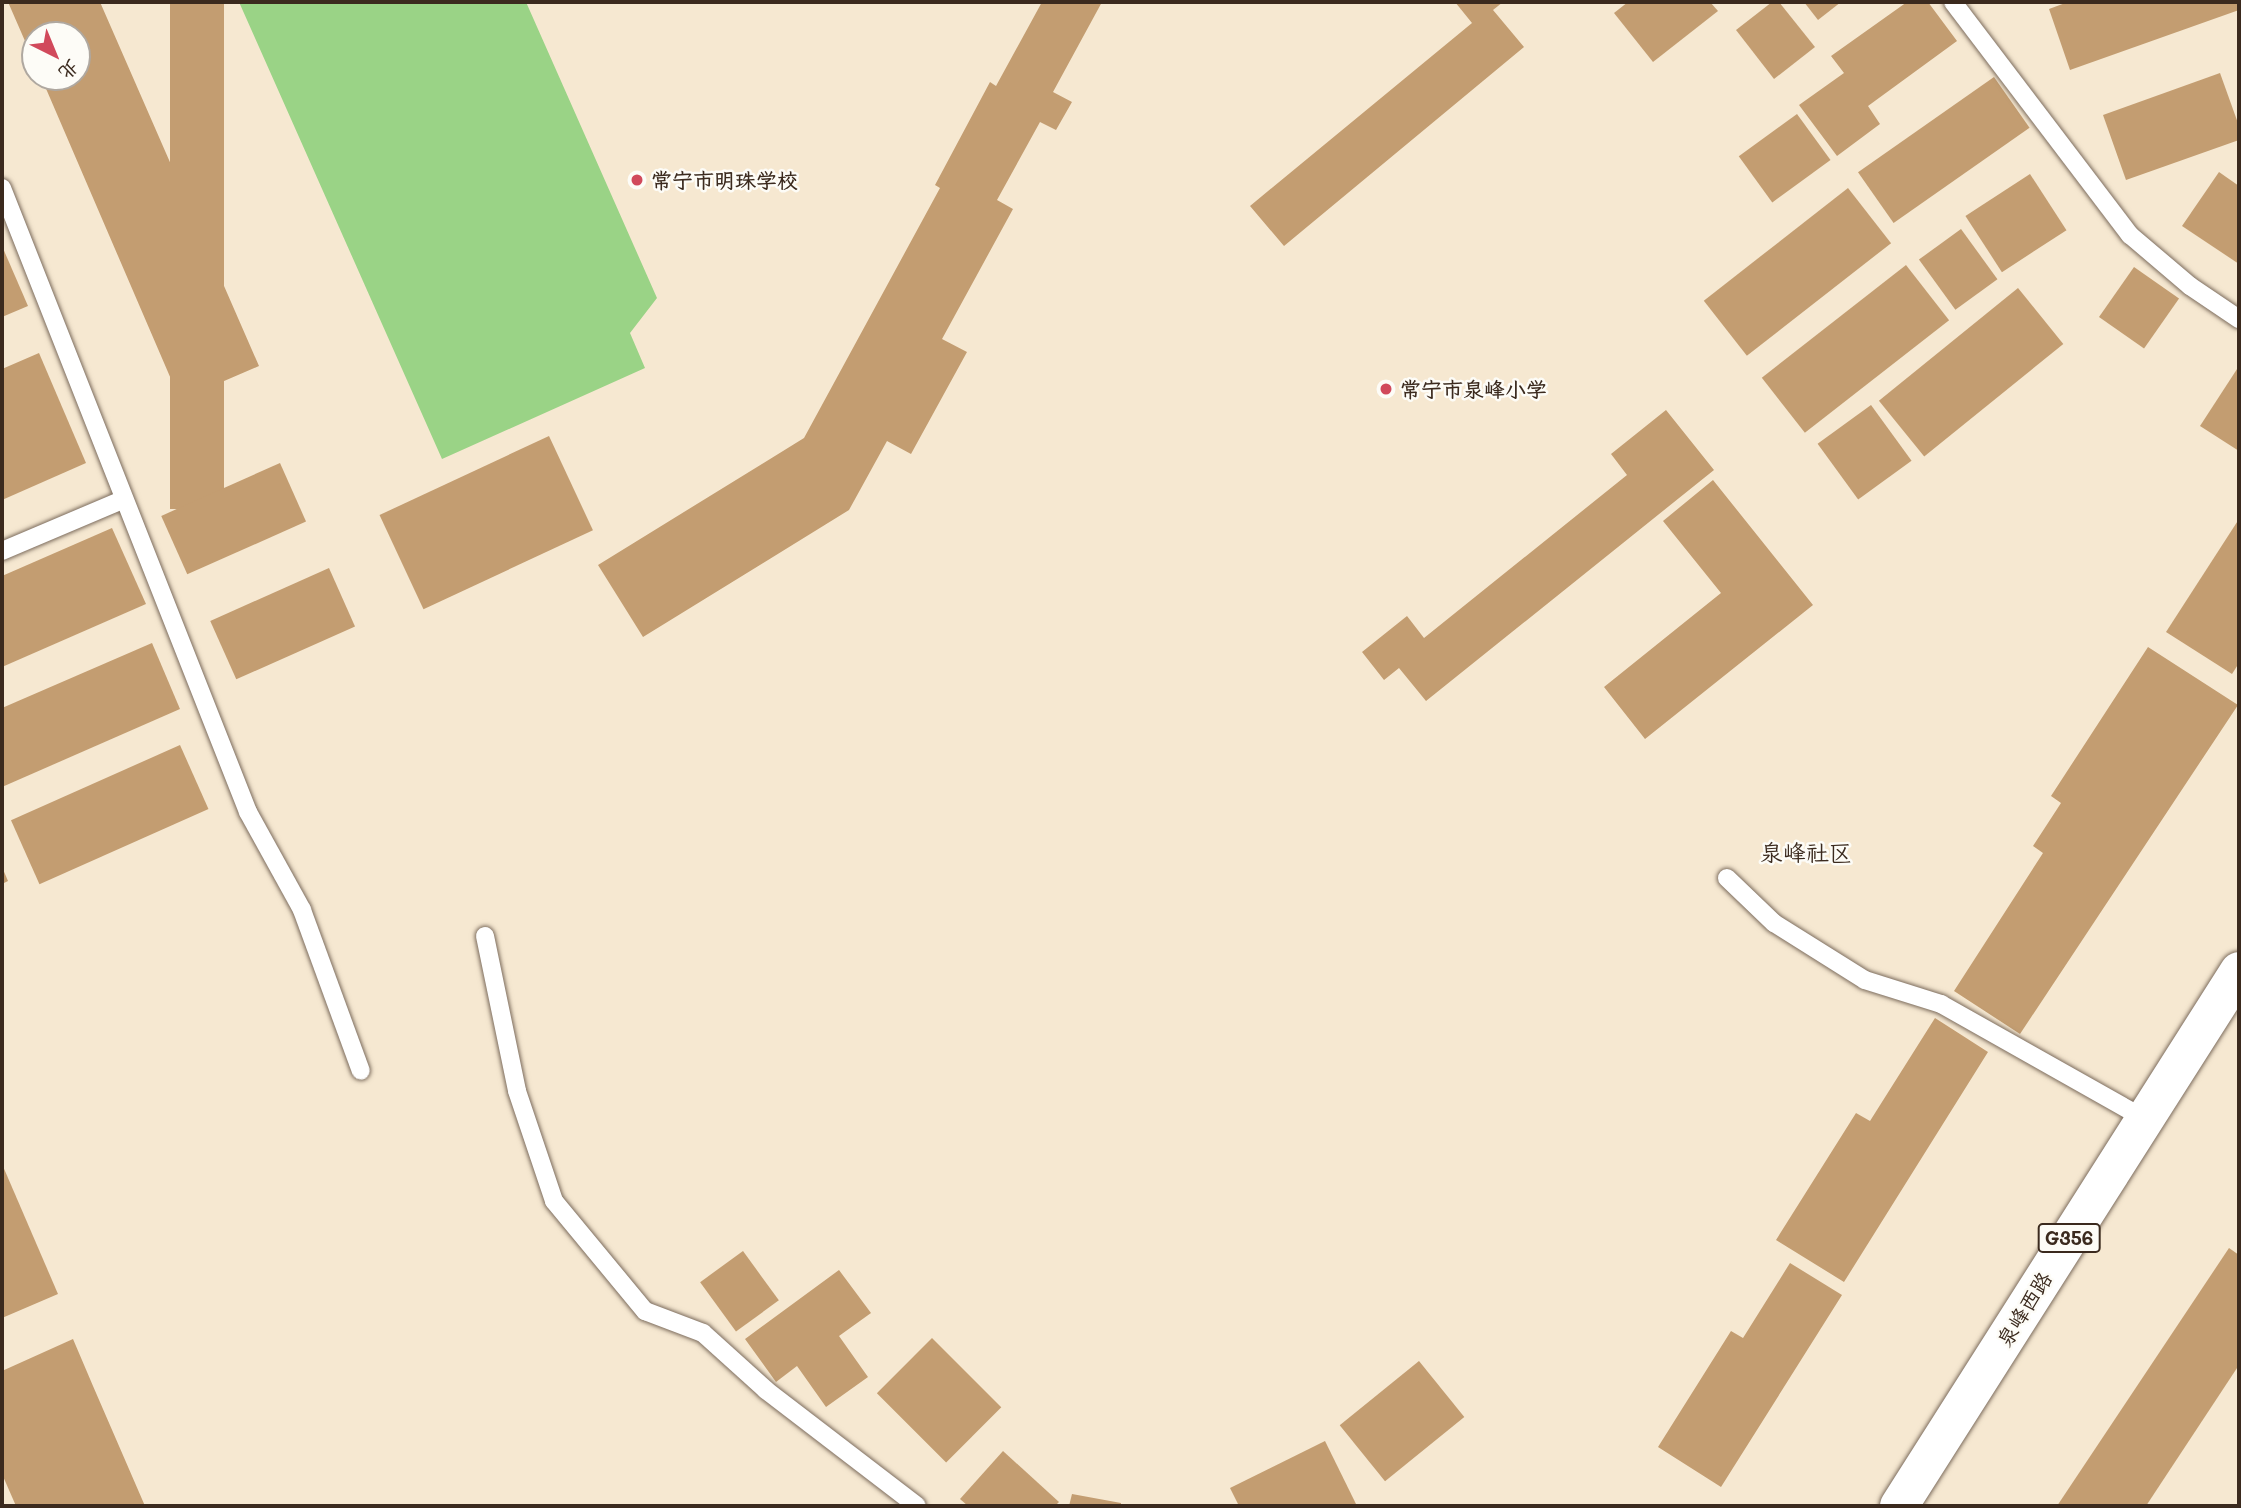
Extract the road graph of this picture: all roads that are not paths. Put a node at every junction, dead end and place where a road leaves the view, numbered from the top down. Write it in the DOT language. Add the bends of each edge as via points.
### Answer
graph roads {
  1 [pos="1953,2"];
  2 [pos="2,188"];
  3 [pos="2239,319"];
  4 [pos="122,500"];
  5 [pos="2,551"];
  6 [pos="1727,878"];
  7 [pos="485,936"];
  8 [pos="2239,971"];
  9 [pos="361,1070"];
  10 [pos="2145,1119"];
  11 [pos="917,1506"];
  12 [pos="1899,1506"];
  1 -- 3 [label="lane" via="2130,234 2190,286"];
  2 -- 4 [label="lane"];
  4 -- 5 [label="lane"];
  4 -- 9 [label="lane" via="248,813 302,910"];
  6 -- 10 [label="lane" via="1774,923 1865,980 1941,1004"];
  7 -- 11 [label="lane" via="517,1091 554,1201 645,1311 702,1333 766,1390"];
  8 -- 10 [label="highway, 泉峰西路 / G356"];
  10 -- 12 [label="highway, 泉峰西路 / G356"];
}
